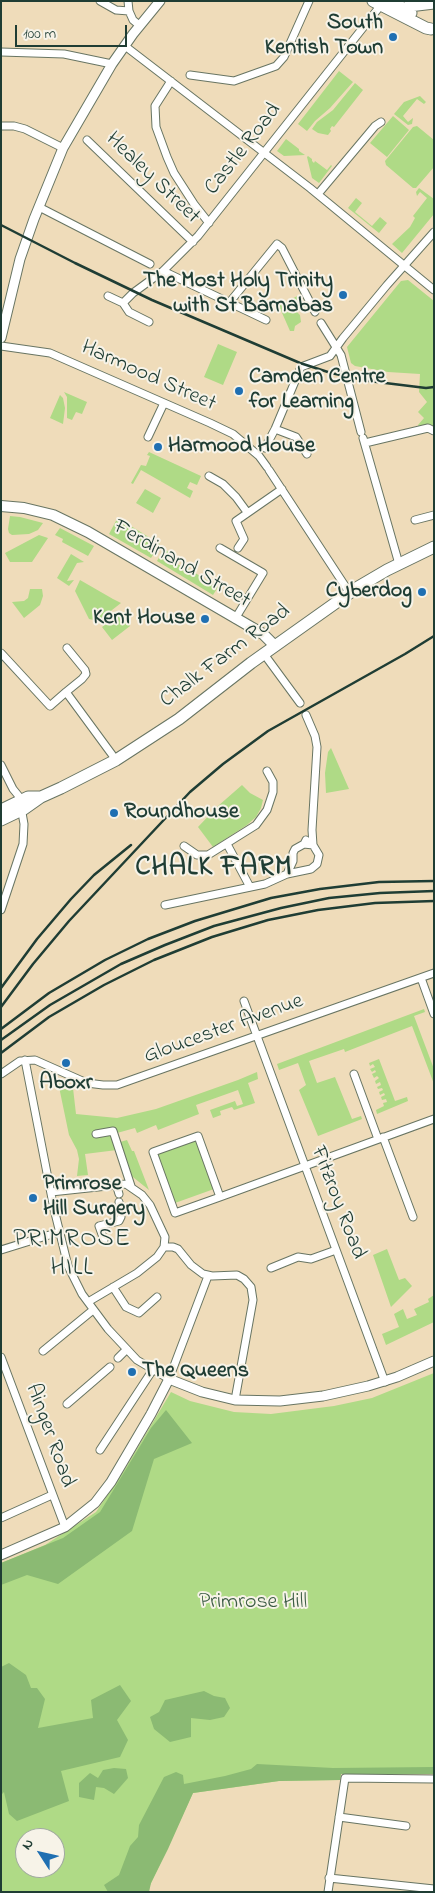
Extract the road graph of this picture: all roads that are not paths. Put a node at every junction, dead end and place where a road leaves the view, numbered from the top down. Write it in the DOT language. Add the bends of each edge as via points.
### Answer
graph roads {
  1 [pos="100,1"];
  2 [pos="128,1"];
  3 [pos="160,1"];
  4 [pos="309,1"];
  5 [pos="431,2"];
  6 [pos="392,6"];
  7 [pos="129,11"];
  8 [pos="139,25"];
  9 [pos="433,30"];
  10 [pos="124,46"];
  11 [pos="1,52"];
  12 [pos="112,64"];
  13 [pos="190,75"];
  14 [pos="171,81"];
  15 [pos="380,122"];
  16 [pos="1,126"];
  17 [pos="87,140"];
  18 [pos="63,148"];
  19 [pos="264,152"];
  20 [pos="318,194"];
  21 [pos="39,207"];
  22 [pos="209,223"];
  23 [pos="434,232"];
  24 [pos="193,242"];
  25 [pos="150,264"];
  26 [pos="403,264"];
  27 [pos="163,271"];
  28 [pos="434,290"];
  29 [pos="108,296"];
  30 [pos="123,303"];
  31 [pos="229,303"];
  32 [pos="315,312"];
  33 [pos="266,320"];
  34 [pos="150,322"];
  35 [pos="321,323"];
  36 [pos="1,338"];
  37 [pos="1,346"];
  38 [pos="336,348"];
  39 [pos="164,403"];
  40 [pos="275,429"];
  41 [pos="434,431"];
  42 [pos="148,438"];
  43 [pos="363,438"];
  44 [pos="265,448"];
  45 [pos="307,454"];
  46 [pos="209,476"];
  47 [pos="282,489"];
  48 [pos="1,506"];
  49 [pos="247,512"];
  50 [pos="434,515"];
  51 [pos="415,520"];
  52 [pos="434,547"];
  53 [pos="220,548"];
  54 [pos="238,548"];
  55 [pos="399,564"];
  56 [pos="349,592"];
  57 [pos="235,619"];
  58 [pos="275,646"];
  59 [pos="67,648"];
  60 [pos="1,653"];
  61 [pos="264,654"];
  62 [pos="66,692"];
  63 [pos="300,703"];
  64 [pos="306,715"];
  65 [pos="116,760"];
  66 [pos="1,765"];
  67 [pos="268,771"];
  68 [pos="21,804"];
  69 [pos="1,810"];
  70 [pos="1,820"];
  71 [pos="312,830"];
  72 [pos="227,844"];
  73 [pos="304,844"];
  74 [pos="184,846"];
  75 [pos="313,846"];
  76 [pos="293,861"];
  77 [pos="303,870"];
  78 [pos="287,874"];
  79 [pos="250,888"];
  80 [pos="165,905"];
  81 [pos="1,910"];
  82 [pos="434,973"];
  83 [pos="420,978"];
  84 [pos="244,1001"];
  85 [pos="434,1014"];
  86 [pos="257,1037"];
  87 [pos="25,1060"];
  88 [pos="1,1074"];
  89 [pos="354,1074"];
  90 [pos="434,1119"];
  91 [pos="96,1134"];
  92 [pos="380,1138"];
  93 [pos="304,1166"];
  94 [pos="116,1184"];
  95 [pos="131,1186"];
  96 [pos="51,1192"];
  97 [pos="220,1198"];
  98 [pos="412,1217"];
  99 [pos="59,1232"];
  100 [pos="104,1240"];
  101 [pos="164,1247"];
  102 [pos="1,1250"];
  103 [pos="336,1250"];
  104 [pos="271,1268"];
  105 [pos="208,1276"];
  106 [pos="114,1287"];
  107 [pos="157,1297"];
  108 [pos="88,1302"];
  109 [pos="93,1310"];
  110 [pos="126,1350"];
  111 [pos="43,1351"];
  112 [pos="1,1357"];
  113 [pos="118,1358"];
  114 [pos="434,1361"];
  115 [pos="110,1367"];
  116 [pos="152,1371"];
  117 [pos="169,1379"];
  118 [pos="385,1382"];
  119 [pos="235,1400"];
  120 [pos="67,1404"];
  121 [pos="100,1450"];
  122 [pos="52,1495"];
  123 [pos="1,1518"];
  124 [pos="65,1527"];
  125 [pos="1,1555"];
  126 [pos="434,1779"];
  127 [pos="339,1817"];
  128 [pos="406,1826"];
  129 [pos="330,1878"];
  130 [pos="434,1890"];
  131 [pos="328,1892"];
  1 -- 7 [label="street" via="116,10"];
  2 -- 7 [label="street"];
  3 -- 8 [label="street"];
  4 -- 13 [label="street" via="284,57 276,66 234,80"];
  5 -- 6 [label="main road"];
  6 -- 9 [label="main road" via="428,24"];
  6 -- 19 [label="street, Castle Road"];
  7 -- 8 [label="street"];
  8 -- 10 [label="street"];
  10 -- 12 [label="street"];
  10 -- 14 [label="street"];
  11 -- 12 [label="street" via="64,54"];
  12 -- 18 [label="street"];
  14 -- 19 [label="street"];
  14 -- 22 [label="street" via="156,103 156,127 174,173"];
  15 -- 20 [label="street"];
  16 -- 18 [label="street" via="14,126"];
  17 -- 24 [label="street, Healey Street"];
  18 -- 21 [label="street"];
  19 -- 20 [label="street"];
  19 -- 22 [label="street, Castle Road"];
  20 -- 26 [label="street"];
  21 -- 25 [label="street"];
  21 -- 36 [label="street" via="19,264"];
  22 -- 24 [label="street, Castle Road"];
  23 -- 26 [label="street"];
  24 -- 27 [label="street, Castle Road"];
  26 -- 28 [label="street"];
  26 -- 38 [label="street"];
  27 -- 30 [label="street, Castle Road"];
  27 -- 31 [label="street"];
  29 -- 30 [label="street"];
  30 -- 34 [label="street" via="129,312"];
  31 -- 32 [label="street" via="277,244"];
  31 -- 33 [label="street"];
  35 -- 38 [label="street"];
  37 -- 39 [label="street, Harmood Street" via="50,352"];
  38 -- 40 [label="street" via="330,356 301,367"];
  38 -- 43 [label="street" via="341,355"];
  39 -- 42 [label="street"];
  39 -- 47 [label="street, Harmood Street" via="233,434 258,456"];
  40 -- 44 [label="street"];
  40 -- 45 [label="street" via="296,437"];
  41 -- 43 [label="street" via="428,428"];
  43 -- 55 [label="street"];
  46 -- 49 [label="street" via="223,484"];
  47 -- 49 [label="street"];
  47 -- 56 [label="street, Harmood Street"];
  48 -- 57 [label="main road, Ferdinand Street" via="24,508 66,521"];
  49 -- 54 [label="street" via="236,521 244,539"];
  50 -- 51 [label="street"];
  52 -- 55 [label="main road, Chalk Farm Road"];
  53 -- 57 [label="street" via="263,573"];
  55 -- 56 [label="main road, Chalk Farm Road"];
  56 -- 58 [label="main road, Chalk Farm Road"];
  57 -- 58 [label="main road, Ferdinand Street" via="263,634"];
  58 -- 61 [label="main road, Chalk Farm Road"];
  59 -- 62 [label="street" via="86,674"];
  60 -- 62 [label="street" via="50,706"];
  61 -- 63 [label="street"];
  61 -- 65 [label="main road, Chalk Farm Road" via="179,719"];
  62 -- 65 [label="street"];
  64 -- 71 [label="street" via="317,747"];
  65 -- 68 [label="main road, Chalk Farm Road" via="36,802"];
  66 -- 68 [label="street"];
  67 -- 72 [label="street" via="274,786 266,810 256,824"];
  68 -- 69 [label="main road"];
  68 -- 70 [label="main road"];
  68 -- 81 [label="street" via="23,844"];
  71 -- 73 [label="street"];
  71 -- 75 [label="street"];
  72 -- 74 [label="street" via="204,856"];
  72 -- 79 [label="street"];
  73 -- 75 [label="street"];
  73 -- 76 [label="street" via="295,849"];
  75 -- 77 [label="street" via="318,851 319,860 314,867"];
  76 -- 77 [label="street"];
  76 -- 78 [label="street"];
  77 -- 78 [label="street"];
  78 -- 79 [label="street"];
  79 -- 80 [label="street"];
  82 -- 83 [label="street, Gloucester Avenue"];
  83 -- 85 [label="street"];
  83 -- 86 [label="street, Gloucester Avenue"];
  84 -- 86 [label="street, Fitzroy Road"];
  86 -- 87 [label="street, Gloucester Avenue" via="112,1086 87,1082 40,1061"];
  86 -- 93 [label="street, Fitzroy Road"];
  87 -- 88 [label="street"];
  87 -- 96 [label="street"];
  89 -- 92 [label="street"];
  90 -- 92 [label="street"];
  91 -- 95 [label="street" via="113,1131"];
  92 -- 93 [label="street"];
  92 -- 98 [label="street"];
  93 -- 97 [label="street"];
  93 -- 103 [label="street, Fitzroy Road"];
  94 -- 95 [label="street"];
  94 -- 96 [label="street"];
  94 -- 100 [label="street" via="121,1217 119,1221 99,1226"];
  95 -- 101 [label="street" via="150,1205 165,1237"];
  96 -- 99 [label="street"];
  97 -- 97 [label="street" via="198,1136 153,1152 175,1213"];
  99 -- 102 [label="street"];
  99 -- 108 [label="street" via="70,1272"];
  101 -- 105 [label="street" via="178,1249 194,1268"];
  101 -- 106 [label="street" via="137,1273"];
  103 -- 104 [label="street" via="311,1259 298,1257"];
  103 -- 118 [label="street, Fitzroy Road"];
  105 -- 117 [label="street"];
  105 -- 119 [label="street" via="242,1277 253,1294"];
  106 -- 107 [label="street" via="126,1307 139,1313"];
  106 -- 108 [label="street"];
  108 -- 109 [label="street"];
  109 -- 110 [label="street"];
  109 -- 111 [label="street"];
  110 -- 113 [label="street"];
  110 -- 116 [label="street"];
  112 -- 122 [label="street, Ainger Road"];
  114 -- 118 [label="street"];
  115 -- 120 [label="street"];
  116 -- 117 [label="street"];
  116 -- 121 [label="street"];
  117 -- 119 [label="street"];
  117 -- 124 [label="street" via="104,1492 90,1509"];
  118 -- 119 [label="street" via="323,1396"];
  122 -- 123 [label="street"];
  122 -- 124 [label="street, Ainger Road"];
  124 -- 125 [label="street"];
  126 -- 127 [label="street" via="345,1778"];
  127 -- 128 [label="street"];
  127 -- 129 [label="street"];
  129 -- 130 [label="street"];
  129 -- 131 [label="street"];
}
